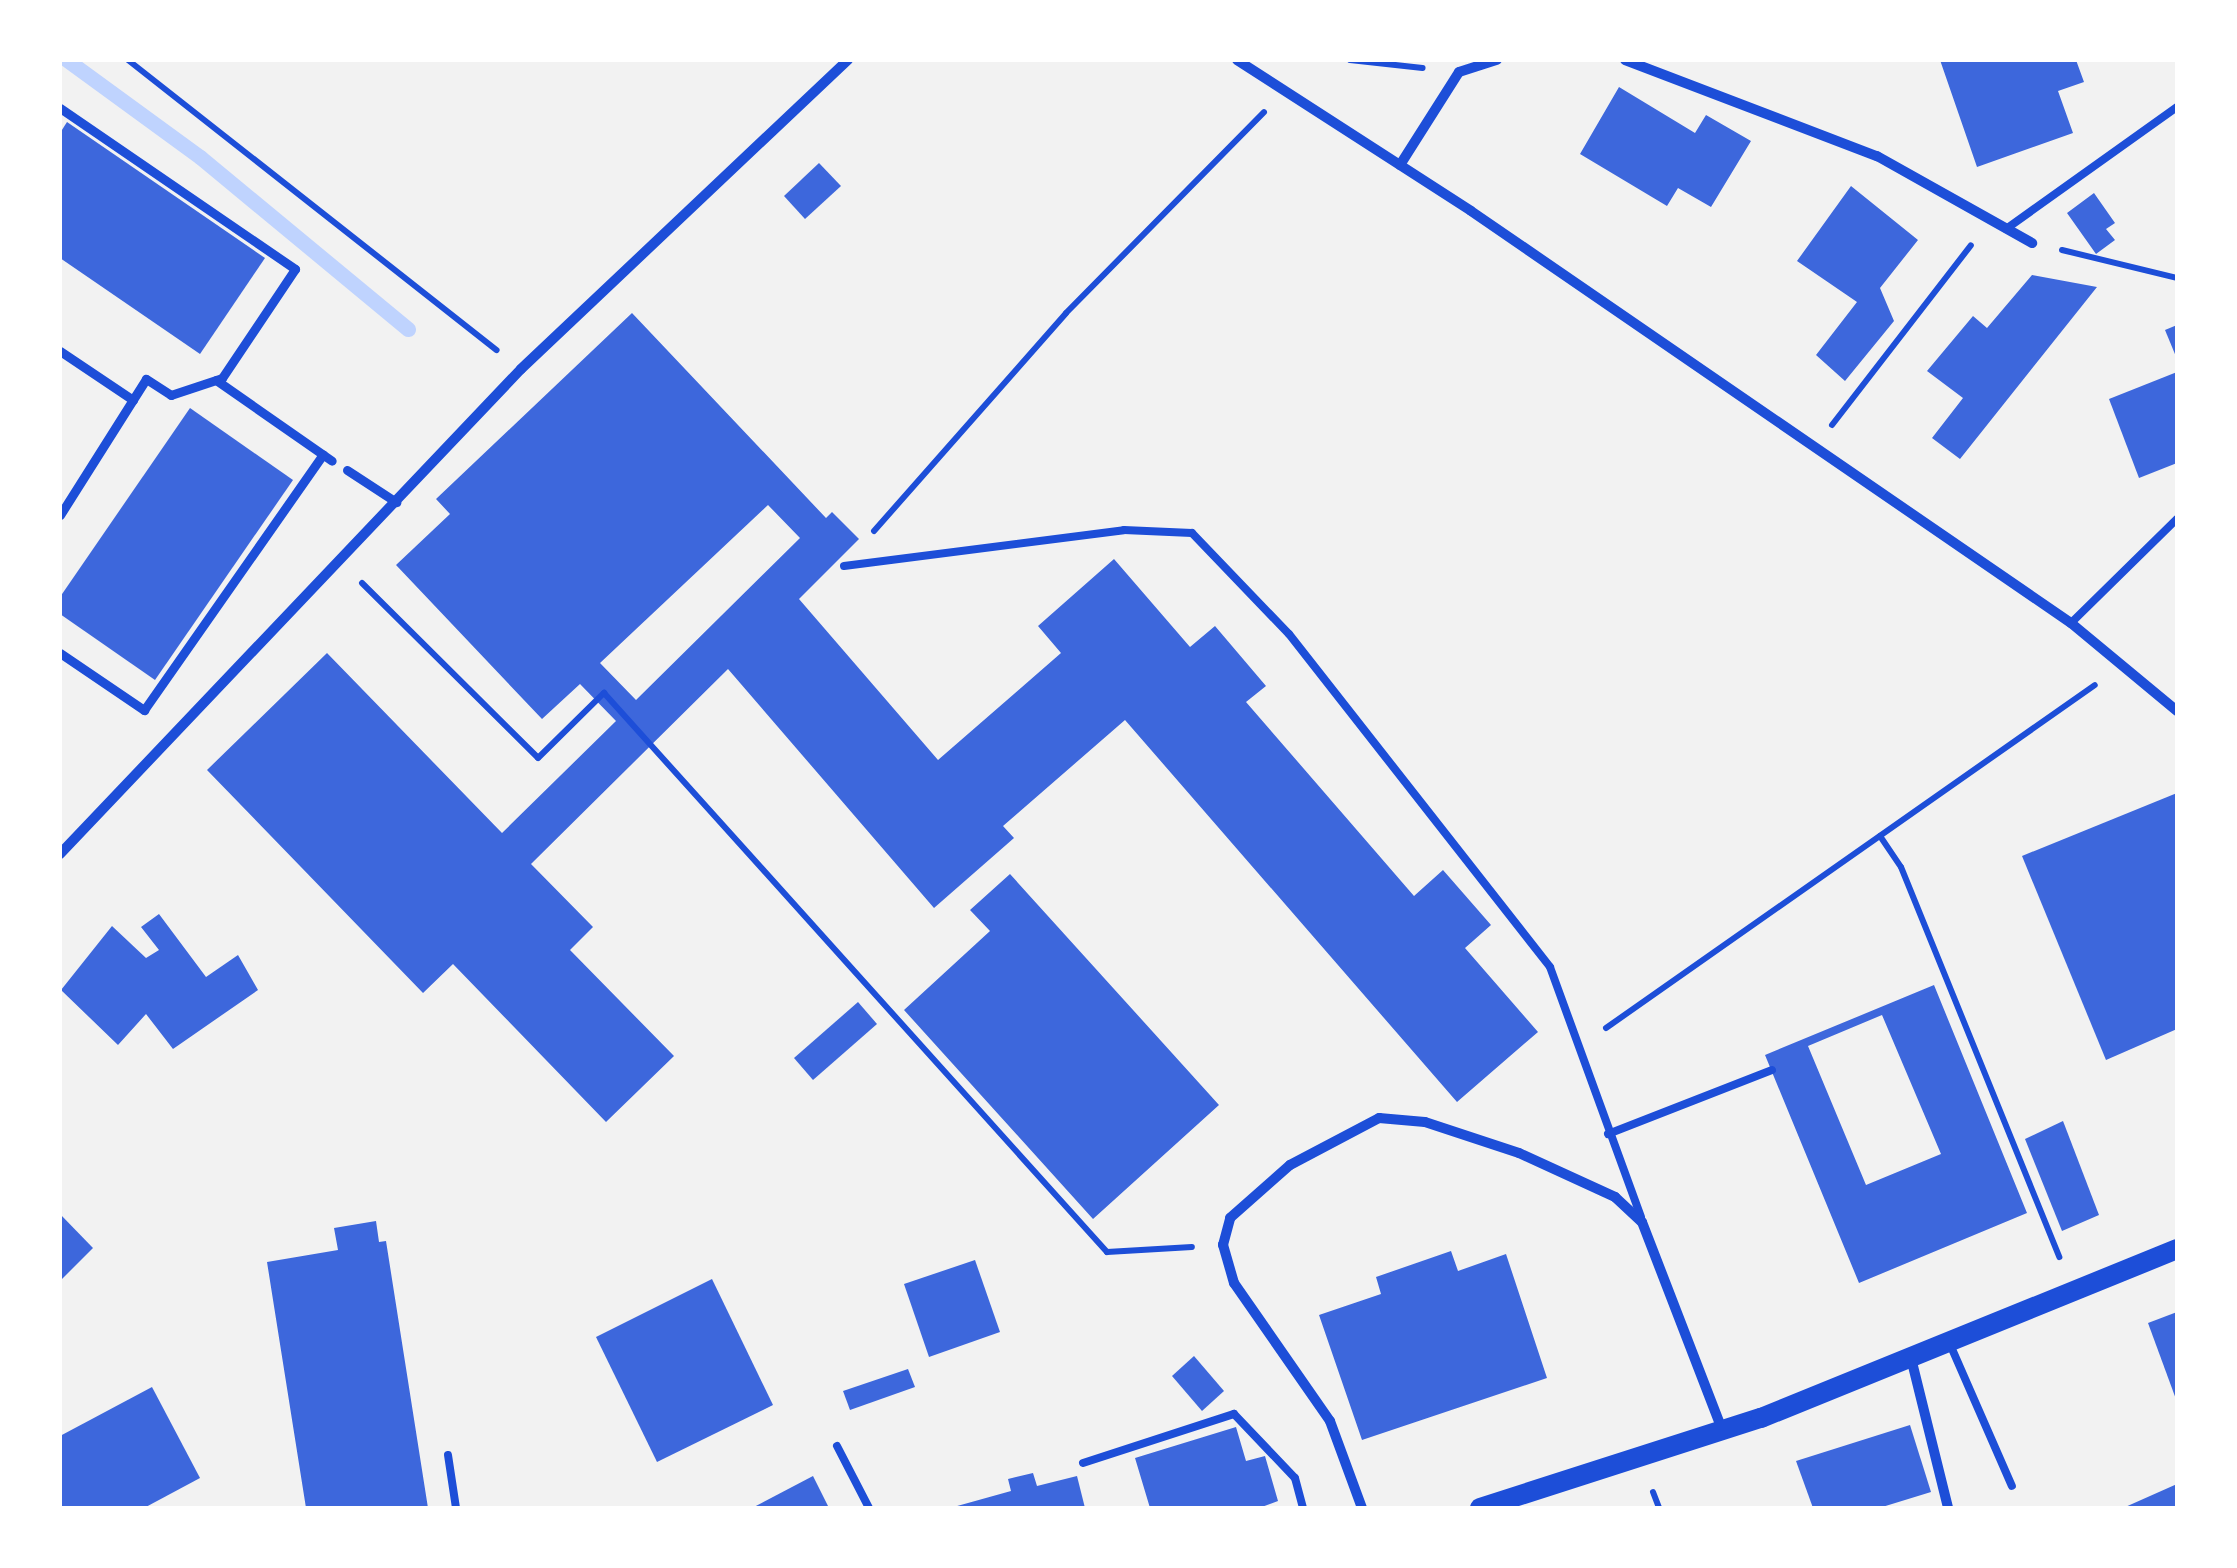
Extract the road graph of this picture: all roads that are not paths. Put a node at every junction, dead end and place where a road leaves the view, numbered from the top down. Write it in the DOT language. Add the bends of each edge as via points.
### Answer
graph roads {
  1 [pos="1237,60"];
  2 [pos="1497,60"];
  3 [pos="1626,60"];
  4 [pos="846,62"];
  5 [pos="2177,106"];
  6 [pos="60,108"];
  7 [pos="1400,165"];
  8 [pos="2006,228"];
  9 [pos="2032,243"];
  10 [pos="60,351"];
  11 [pos="216,380"];
  12 [pos="133,400"];
  13 [pos="322,454"];
  14 [pos="332,461"];
  15 [pos="348,470"];
  16 [pos="396,502"];
  17 [pos="60,515"];
  18 [pos="2177,519"];
  19 [pos="844,566"];
  20 [pos="2071,623"];
  21 [pos="60,653"];
  22 [pos="2177,710"];
  23 [pos="60,854"];
  24 [pos="1772,1070"];
  25 [pos="1608,1134"];
  26 [pos="1642,1222"];
  27 [pos="2177,1249"];
  28 [pos="1949,1342"];
  29 [pos="1910,1357"];
  30 [pos="1722,1430"];
  31 [pos="836,1446"];
  32 [pos="448,1455"];
  33 [pos="1083,1463"];
  34 [pos="2012,1486"];
  35 [pos="456,1508"];
  36 [pos="869,1508"];
  37 [pos="1303,1508"];
  38 [pos="1362,1508"];
  39 [pos="1480,1508"];
  40 [pos="1948,1508"];
  1 -- 7 [label="street"];
  2 -- 7 [label="street" via="1458,72"];
  3 -- 8 [label="street" via="1877,156"];
  4 -- 16 [label="street" via="521,368"];
  5 -- 8 [label="lane"];
  6 -- 11 [label="street" via="295,269"];
  7 -- 20 [label="street"];
  8 -- 9 [label="street"];
  10 -- 12 [label="street"];
  11 -- 12 [label="street" via="171,396 146,379"];
  11 -- 13 [label="street"];
  12 -- 17 [label="street"];
  13 -- 14 [label="street"];
  13 -- 21 [label="street" via="144,710"];
  15 -- 16 [label="street"];
  16 -- 23 [label="street"];
  18 -- 20 [label="lane"];
  19 -- 25 [label="lane" via="1124,530 1192,534 1288,634 1550,967"];
  20 -- 22 [label="street"];
  24 -- 25 [label="lane"];
  25 -- 26 [label="lane"];
  26 -- 30 [label="street"];
  26 -- 38 [label="street" via="1615,1197 1519,1153 1425,1122 1379,1118 1290,1165 1230,1218 1223,1245 1234,1283 1330,1421"];
  27 -- 28 [label="main road"];
  28 -- 29 [label="main road"];
  28 -- 34 [label="lane"];
  29 -- 30 [label="main road"];
  29 -- 40 [label="street"];
  30 -- 39 [label="main road"];
  31 -- 36 [label="lane"];
  32 -- 35 [label="lane"];
  33 -- 37 [label="lane" via="1234,1414 1295,1478"];
}
